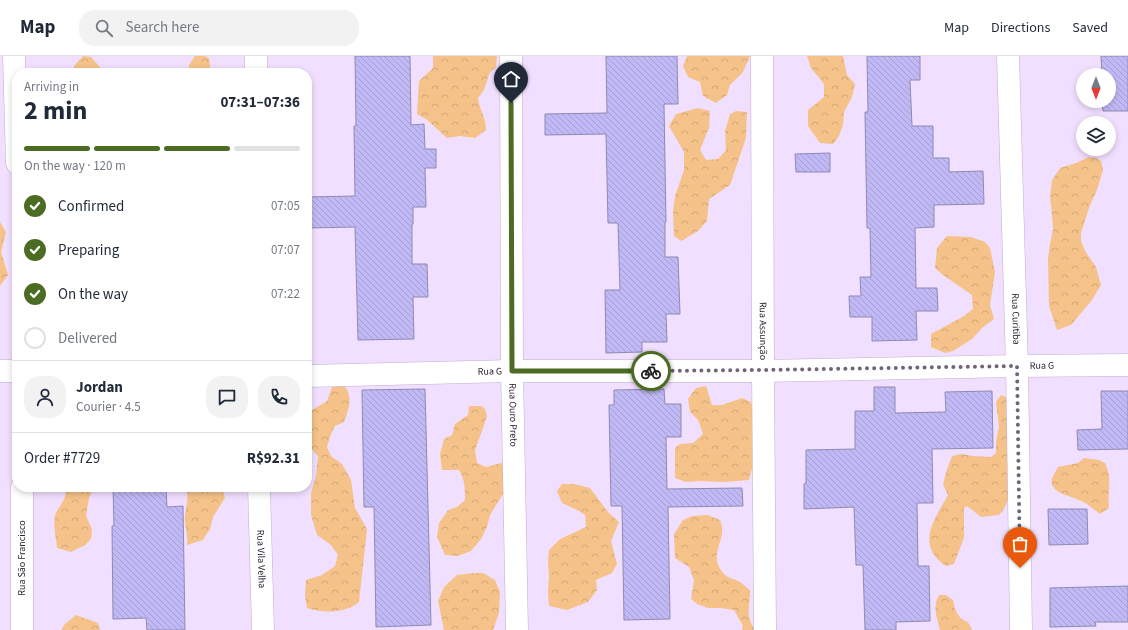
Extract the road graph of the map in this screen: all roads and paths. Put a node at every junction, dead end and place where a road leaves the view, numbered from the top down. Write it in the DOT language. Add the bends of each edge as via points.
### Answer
graph roads {
  1 [pos="14,56"];
  2 [pos="256,56"];
  3 [pos="511,56"];
  4 [pos="762,56"];
  5 [pos="1008,56"];
  6 [pos="14,68"];
  7 [pos="256,68"];
  8 [pos="1128,365"];
  9 [pos="1017,366"];
  10 [pos="763,370"];
  11 [pos="0,371"];
  12 [pos="12,371"];
  13 [pos="512,371"];
  14 [pos="312,376"];
  15 [pos="22,492"];
  16 [pos="259,492"];
  17 [pos="22,630"];
  18 [pos="263,630"];
  19 [pos="517,630"];
  20 [pos="765,630"];
  21 [pos="1021,630"];
  1 -- 6 [label="street"];
  2 -- 7 [label="street"];
  3 -- 13 [label="street, Rua Ouro Preto"];
  4 -- 10 [label="street, Rua Assunção"];
  5 -- 9 [label="street, Rua Curitiba"];
  8 -- 9 [label="street, Rua G"];
  9 -- 10 [label="street, Rua G"];
  9 -- 21 [label="street, Rua Curitiba"];
  10 -- 13 [label="street, Rua G"];
  10 -- 20 [label="street, Rua Assunção"];
  11 -- 12 [label="street"];
  13 -- 14 [label="street, Rua G"];
  13 -- 19 [label="street, Rua Ouro Preto"];
  15 -- 17 [label="street, Rua São Francisco"];
  16 -- 18 [label="street, Rua Vila Velha"];
}
